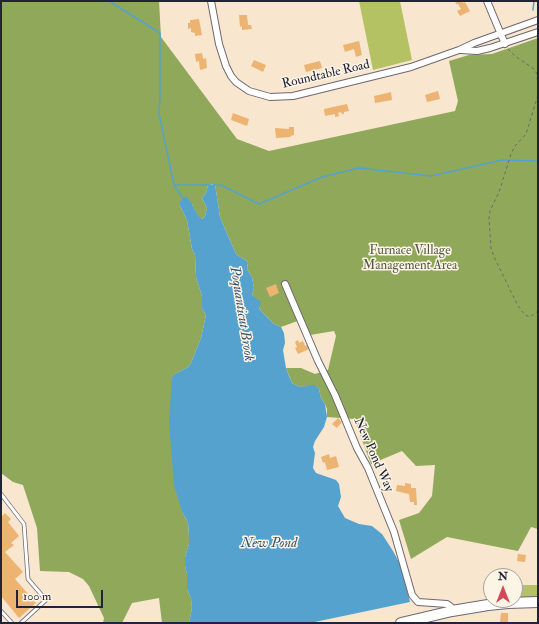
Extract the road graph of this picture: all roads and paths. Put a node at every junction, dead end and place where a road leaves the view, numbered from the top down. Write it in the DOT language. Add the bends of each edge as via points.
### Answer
graph roads {
  1 [pos="211,1"];
  2 [pos="487,1"];
  3 [pos="538,20"];
  4 [pos="538,32"];
  5 [pos="500,33"];
  6 [pos="505,44"];
  7 [pos="459,50"];
  8 [pos="285,284"];
  9 [pos="538,312"];
  10 [pos="1,494"];
  11 [pos="538,602"];
  12 [pos="1,610"];
  13 [pos="452,611"];
  14 [pos="12,623"];
  15 [pos="21,623"];
  16 [pos="401,623"];
  1 -- 7 [label="street, Roundtable Road" via="219,44 231,76 249,91 263,95 293,96 411,67"];
  2 -- 5 [label="street"];
  3 -- 5 [label="street, Roundtable Road"];
  4 -- 6 [label="street, Roundtable Road"];
  5 -- 6 [label="street"];
  5 -- 7 [label="street, Roundtable Road"];
  6 -- 7 [label="street, Roundtable Road" via="484,50"];
  6 -- 9 [label="path" via="510,51 534,69 537,74 538,95 526,134 511,154 490,211 491,248 518,306 530,317"];
  8 -- 13 [label="street, New Pond Way" via="368,468 394,532 412,595 418,602 447,604"];
  10 -- 15 [label="lane" via="24,524 28,579 46,600"];
  11 -- 13 [label="highway"];
  12 -- 14 [label="lane"];
  13 -- 16 [label="highway"];
}
